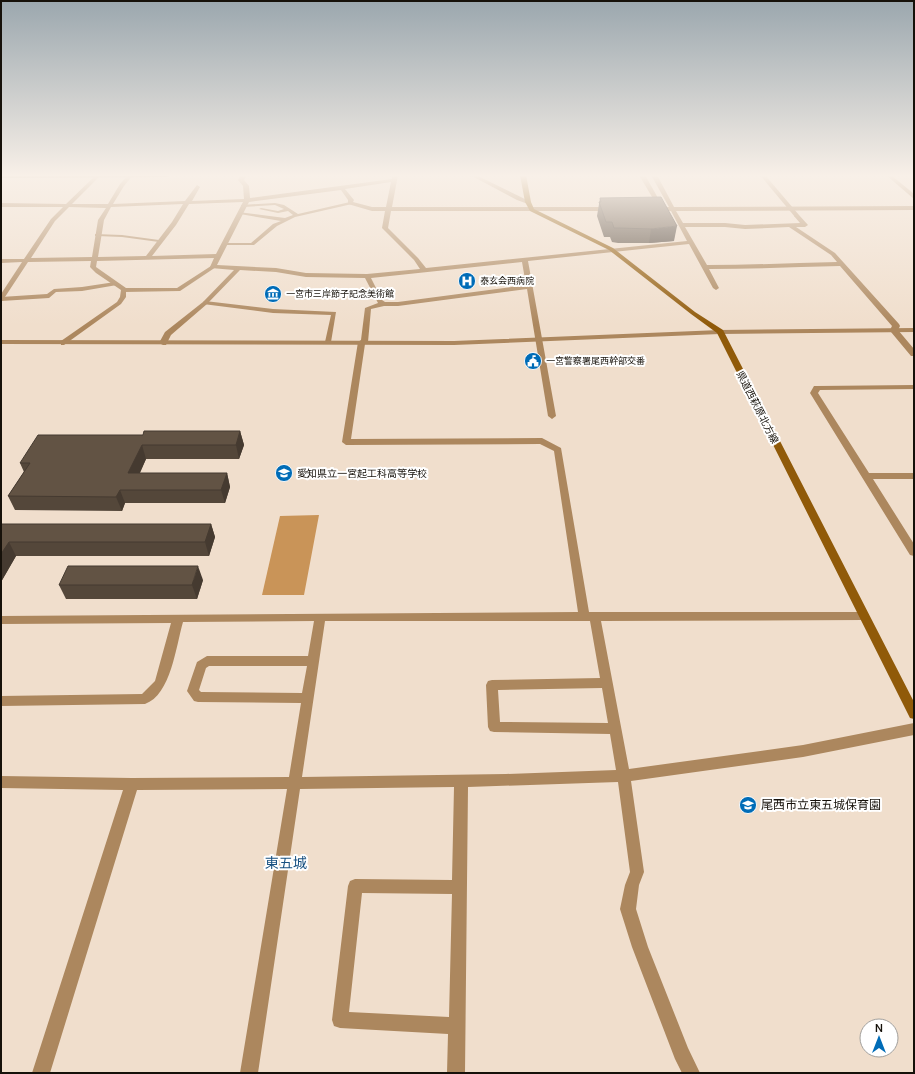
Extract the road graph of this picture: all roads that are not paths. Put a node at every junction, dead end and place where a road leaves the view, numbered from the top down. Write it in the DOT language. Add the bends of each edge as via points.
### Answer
graph roads {
  1 [pos="50,225"];
  2 [pos="100,225"];
  3 [pos="172,225"];
  4 [pos="234,225"];
  5 [pos="275,225"];
  6 [pos="386,225"];
  7 [pos="563,225"];
  8 [pos="682,225"];
  9 [pos="726,225"];
  10 [pos="786,225"];
  11 [pos="789,225"];
  12 [pos="97,235"];
  13 [pos="159,241"];
  14 [pos="691,242"];
  15 [pos="225,244"];
  16 [pos="613,250"];
  17 [pos="219,256"];
  18 [pos="148,257"];
  19 [pos="95,259"];
  20 [pos="1,260"];
  21 [pos="26,260"];
  22 [pos="525,260"];
  23 [pos="841,264"];
  24 [pos="213,267"];
  25 [pos="239,268"];
  26 [pos="705,268"];
  27 [pos="424,270"];
  28 [pos="367,276"];
  29 [pos="115,284"];
  30 [pos="529,287"];
  31 [pos="716,288"];
  32 [pos="124,290"];
  33 [pos="1,299"];
  34 [pos="205,303"];
  35 [pos="384,304"];
  36 [pos="894,330"];
  37 [pos="914,330"];
  38 [pos="720,332"];
  39 [pos="539,339"];
  40 [pos="1,342"];
  41 [pos="163,342"];
  42 [pos="328,342"];
  43 [pos="363,342"];
  44 [pos="64,343"];
  45 [pos="914,354"];
  46 [pos="914,387"];
  47 [pos="552,416"];
  48 [pos="866,476"];
  49 [pos="914,476"];
  50 [pos="914,552"];
  51 [pos="590,616"];
  52 [pos="863,616"];
  53 [pos="320,618"];
  54 [pos="178,619"];
  55 [pos="1,620"];
  56 [pos="314,661"];
  57 [pos="607,683"];
  58 [pos="308,698"];
  59 [pos="1,701"];
  60 [pos="914,714"];
  61 [pos="615,729"];
  62 [pos="914,729"];
  63 [pos="624,776"];
  64 [pos="461,780"];
  65 [pos="1,782"];
  66 [pos="295,783"];
  67 [pos="132,784"];
  68 [pos="459,887"];
  69 [pos="457,1026"];
  70 [pos="41,1073"];
  71 [pos="249,1073"];
  72 [pos="456,1073"];
  73 [pos="691,1073"];
  1 -- 21 [label="street"];
  2 -- 12 [label="street"];
  3 -- 13 [label="street"];
  4 -- 15 [label="street"];
  5 -- 15 [label="lane" via="252,244"];
  6 -- 27 [label="street" via="385,228"];
  7 -- 16 [label="main road, 県道西萩原北方線"];
  8 -- 14 [label="street"];
  9 -- 10 [label="street"];
  11 -- 23 [label="street" via="827,249"];
  12 -- 13 [label="lane"];
  12 -- 19 [label="street"];
  13 -- 18 [label="street"];
  14 -- 16 [label="street" via="679,240"];
  14 -- 26 [label="street"];
  15 -- 17 [label="street"];
  16 -- 22 [label="street"];
  16 -- 38 [label="main road, 県道西萩原北方線"];
  17 -- 18 [label="street"];
  17 -- 24 [label="street"];
  18 -- 19 [label="street"];
  19 -- 21 [label="street"];
  19 -- 29 [label="street" via="94,270"];
  20 -- 21 [label="street"];
  21 -- 33 [label="street"];
  22 -- 27 [label="street"];
  22 -- 30 [label="street"];
  23 -- 26 [label="street"];
  23 -- 36 [label="street" via="896,326"];
  24 -- 25 [label="street"];
  24 -- 32 [label="lane" via="178,290"];
  25 -- 28 [label="street" via="306,275"];
  25 -- 34 [label="street"];
  26 -- 31 [label="street"];
  27 -- 28 [label="street"];
  28 -- 35 [label="street" via="379,301"];
  29 -- 32 [label="street"];
  29 -- 33 [label="lane" via="54,291 49,296"];
  30 -- 35 [label="street"];
  30 -- 39 [label="street"];
  32 -- 44 [label="street" via="119,303"];
  34 -- 41 [label="street" via="168,334"];
  34 -- 42 [label="lane" via="273,311 334,312"];
  35 -- 43 [label="street" via="368,308"];
  36 -- 37 [label="street"];
  36 -- 38 [label="street"];
  36 -- 45 [label="street"];
  38 -- 39 [label="street"];
  38 -- 52 [label="main road, 県道西萩原北方線"];
  39 -- 43 [label="street" via="454,343"];
  39 -- 47 [label="street"];
  40 -- 44 [label="street"];
  41 -- 42 [label="street"];
  41 -- 44 [label="street"];
  42 -- 43 [label="street"];
  43 -- 51 [label="street" via="346,442 542,441 558,450"];
  46 -- 48 [label="street" via="818,388 814,393"];
  48 -- 49 [label="street"];
  48 -- 50 [label="street"];
  51 -- 52 [label="street"];
  51 -- 53 [label="street"];
  51 -- 57 [label="street"];
  52 -- 60 [label="main road, 県道西萩原北方線"];
  53 -- 54 [label="street"];
  53 -- 56 [label="street"];
  54 -- 55 [label="street"];
  54 -- 59 [label="street" via="160,684 145,699"];
  56 -- 58 [label="street"];
  56 -- 58 [label="street" via="207,660 201,665 193,691 198,697"];
  57 -- 61 [label="street"];
  57 -- 61 [label="street" via="492,685 494,727"];
  58 -- 66 [label="street"];
  61 -- 63 [label="street"];
  62 -- 63 [label="street" via="803,751"];
  63 -- 64 [label="street"];
  63 -- 73 [label="street" via="637,872 628,909 640,947"];
  64 -- 66 [label="street"];
  64 -- 68 [label="street"];
  65 -- 67 [label="street"];
  66 -- 67 [label="street"];
  66 -- 71 [label="street"];
  67 -- 70 [label="street"];
  68 -- 69 [label="street"];
  68 -- 69 [label="street" via="355,886 340,1020"];
  69 -- 72 [label="street"];
}
